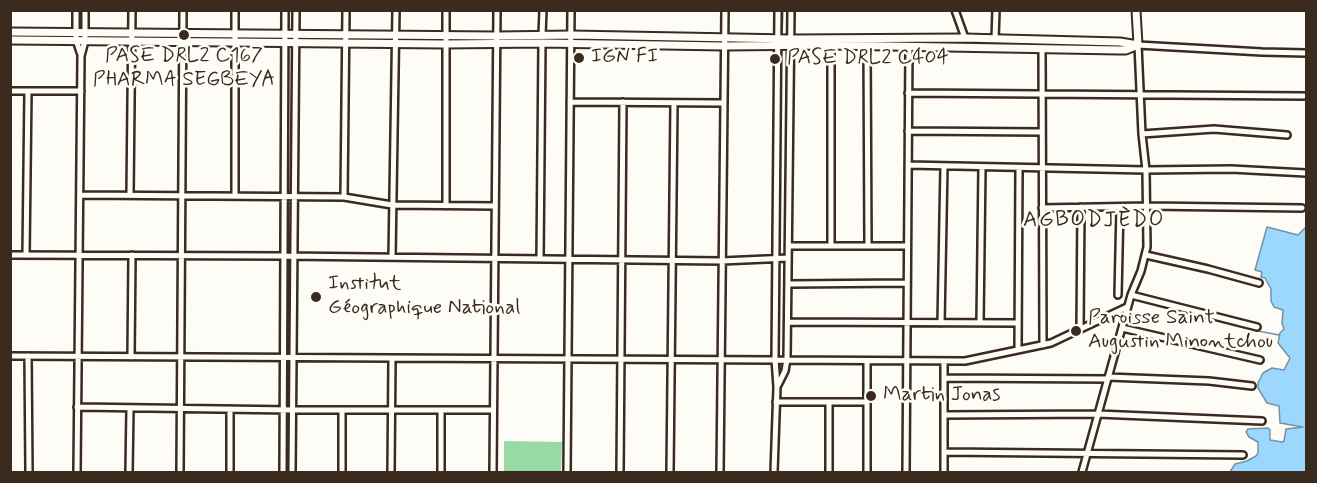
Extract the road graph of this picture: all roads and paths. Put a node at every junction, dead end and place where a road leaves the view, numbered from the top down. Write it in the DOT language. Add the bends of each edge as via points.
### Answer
graph roads {
  1 [pos="76,10"];
  2 [pos="85,10"];
  3 [pos="132,10"];
  4 [pos="183,10"];
  5 [pos="235,10"];
  6 [pos="285,10"];
  7 [pos="296,10"];
  8 [pos="346,10"];
  9 [pos="396,10"];
  10 [pos="446,10"];
  11 [pos="497,10"];
  12 [pos="543,10"];
  13 [pos="571,10"];
  14 [pos="725,10"];
  15 [pos="778,10"];
  16 [pos="791,10"];
  17 [pos="955,10"];
  18 [pos="996,10"];
  19 [pos="1136,10"];
  20 [pos="10,32"];
  21 [pos="84,32"];
  22 [pos="234,33"];
  23 [pos="572,35"];
  24 [pos="76,36"];
  25 [pos="133,37"];
  26 [pos="183,37"];
  27 [pos="725,37"];
  28 [pos="286,38"];
  29 [pos="296,38"];
  30 [pos="347,38"];
  31 [pos="396,38"];
  32 [pos="965,38"];
  33 [pos="542,39"];
  34 [pos="994,39"];
  35 [pos="10,40"];
  36 [pos="446,40"];
  37 [pos="497,40"];
  38 [pos="85,41"];
  39 [pos="234,41"];
  40 [pos="778,42"];
  41 [pos="790,43"];
  42 [pos="572,44"];
  43 [pos="831,45"];
  44 [pos="1138,45"];
  45 [pos="724,46"];
  46 [pos="867,46"];
  47 [pos="909,46"];
  48 [pos="1042,48"];
  49 [pos="1306,53"];
  50 [pos="81,56"];
  51 [pos="10,91"];
  52 [pos="28,91"];
  53 [pos="81,91"];
  54 [pos="908,93"];
  55 [pos="1042,95"];
  56 [pos="1139,96"];
  57 [pos="1304,96"];
  58 [pos="570,102"];
  59 [pos="623,102"];
  60 [pos="674,103"];
  61 [pos="723,103"];
  62 [pos="908,131"];
  63 [pos="1042,132"];
  64 [pos="1142,134"];
  65 [pos="1287,135"];
  66 [pos="908,165"];
  67 [pos="944,166"];
  68 [pos="982,167"];
  69 [pos="1019,168"];
  70 [pos="1042,168"];
  71 [pos="1146,170"];
  72 [pos="1306,172"];
  73 [pos="130,194"];
  74 [pos="81,195"];
  75 [pos="182,196"];
  76 [pos="235,196"];
  77 [pos="284,196"];
  78 [pos="296,197"];
  79 [pos="344,197"];
  80 [pos="392,205"];
  81 [pos="446,206"];
  82 [pos="495,206"];
  83 [pos="1148,206"];
  84 [pos="1081,207"];
  85 [pos="1120,207"];
  86 [pos="1042,208"];
  87 [pos="1302,208"];
  88 [pos="789,246"];
  89 [pos="831,246"];
  90 [pos="868,246"];
  91 [pos="907,246"];
  92 [pos="10,255"];
  93 [pos="26,255"];
  94 [pos="78,255"];
  95 [pos="132,255"];
  96 [pos="181,255"];
  97 [pos="1146,255"];
  98 [pos="285,256"];
  99 [pos="292,256"];
  100 [pos="392,257"];
  101 [pos="777,258"];
  102 [pos="788,258"];
  103 [pos="494,259"];
  104 [pos="540,259"];
  105 [pos="568,259"];
  106 [pos="622,260"];
  107 [pos="673,261"];
  108 [pos="722,261"];
  109 [pos="907,283"];
  110 [pos="1259,283"];
  111 [pos="789,284"];
  112 [pos="1118,295"];
  113 [pos="1131,295"];
  114 [pos="1127,307"];
  115 [pos="788,322"];
  116 [pos="907,323"];
  117 [pos="941,323"];
  118 [pos="980,323"];
  119 [pos="1018,323"];
  120 [pos="1257,327"];
  121 [pos="1122,328"];
  122 [pos="1080,329"];
  123 [pos="1043,345"];
  124 [pos="1018,350"];
  125 [pos="10,356"];
  126 [pos="28,356"];
  127 [pos="78,357"];
  128 [pos="131,357"];
  129 [pos="181,357"];
  130 [pos="284,358"];
  131 [pos="292,358"];
  132 [pos="775,358"];
  133 [pos="392,359"];
  134 [pos="494,359"];
  135 [pos="567,359"];
  136 [pos="787,359"];
  137 [pos="620,360"];
  138 [pos="672,360"];
  139 [pos="721,360"];
  140 [pos="1260,360"];
  141 [pos="867,361"];
  142 [pos="906,361"];
  143 [pos="944,361"];
  144 [pos="944,378"];
  145 [pos="1108,378"];
  146 [pos="1252,386"];
  147 [pos="777,387"];
  148 [pos="776,402"];
  149 [pos="829,402"];
  150 [pos="867,402"];
  151 [pos="77,407"];
  152 [pos="130,408"];
  153 [pos="180,408"];
  154 [pos="230,409"];
  155 [pos="283,410"];
  156 [pos="292,410"];
  157 [pos="342,410"];
  158 [pos="392,410"];
  159 [pos="441,410"];
  160 [pos="493,410"];
  161 [pos="1098,414"];
  162 [pos="944,415"];
  163 [pos="1262,421"];
  164 [pos="944,452"];
  165 [pos="1088,452"];
  166 [pos="1243,455"];
  167 [pos="28,472"];
  168 [pos="77,472"];
  169 [pos="129,472"];
  170 [pos="180,472"];
  171 [pos="230,472"];
  172 [pos="283,472"];
  173 [pos="292,472"];
  174 [pos="342,472"];
  175 [pos="391,472"];
  176 [pos="441,472"];
  177 [pos="493,472"];
  178 [pos="567,472"];
  179 [pos="620,472"];
  180 [pos="670,472"];
  181 [pos="720,472"];
  182 [pos="774,472"];
  183 [pos="829,472"];
  184 [pos="867,472"];
  185 [pos="906,472"];
  186 [pos="944,472"];
  187 [pos="1082,472"];
  1 -- 24 [label="street"];
  2 -- 21 [label="street"];
  3 -- 25 [label="street"];
  4 -- 26 [label="street"];
  5 -- 22 [label="street"];
  6 -- 28 [label="street"];
  7 -- 29 [label="street"];
  8 -- 30 [label="street"];
  9 -- 31 [label="street"];
  10 -- 36 [label="street"];
  11 -- 37 [label="street"];
  12 -- 33 [label="street"];
  13 -- 23 [label="street"];
  14 -- 27 [label="street"];
  15 -- 40 [label="street"];
  16 -- 41 [label="street"];
  17 -- 32 [label="street"];
  18 -- 34 [label="street"];
  19 -- 44 [label="main road"];
  20 -- 24 [label="main road"];
  21 -- 24 [label="main road"];
  21 -- 25 [label="main road"];
  21 -- 38 [label="street"];
  22 -- 26 [label="main road"];
  22 -- 28 [label="main road"];
  22 -- 39 [label="street"];
  23 -- 27 [label="main road"];
  23 -- 33 [label="main road"];
  23 -- 42 [label="street"];
  24 -- 35 [label="main road"];
  24 -- 38 [label="main road"];
  24 -- 50 [label="street"];
  25 -- 26 [label="main road"];
  25 -- 38 [label="main road"];
  25 -- 73 [label="street"];
  26 -- 39 [label="main road"];
  26 -- 75 [label="street"];
  27 -- 40 [label="main road"];
  27 -- 45 [label="street"];
  28 -- 29 [label="main road"];
  28 -- 39 [label="main road"];
  28 -- 77 [label="street"];
  29 -- 30 [label="main road"];
  29 -- 78 [label="street"];
  30 -- 31 [label="main road"];
  30 -- 79 [label="street"];
  31 -- 36 [label="main road"];
  31 -- 80 [label="street"];
  32 -- 34 [label="main road"];
  32 -- 41 [label="main road"];
  33 -- 37 [label="main road"];
  33 -- 42 [label="main road"];
  33 -- 104 [label="street"];
  34 -- 44 [label="main road"];
  36 -- 37 [label="main road"];
  36 -- 81 [label="street"];
  37 -- 82 [label="street"];
  38 -- 50 [label="street"];
  39 -- 76 [label="street"];
  40 -- 41 [label="main road"];
  40 -- 45 [label="main road"];
  40 -- 101 [label="street"];
  41 -- 43 [label="main road"];
  41 -- 88 [label="street"];
  42 -- 45 [label="main road"];
  42 -- 58 [label="street"];
  43 -- 46 [label="main road"];
  43 -- 89 [label="street"];
  44 -- 48 [label="main road" via="1119,50"];
  44 -- 49 [label="street"];
  44 -- 56 [label="street"];
  45 -- 61 [label="street"];
  46 -- 47 [label="main road"];
  46 -- 90 [label="street"];
  47 -- 48 [label="main road"];
  47 -- 54 [label="street"];
  48 -- 55 [label="street"];
  50 -- 53 [label="street"];
  51 -- 52 [label="street"];
  52 -- 53 [label="street"];
  52 -- 93 [label="street"];
  53 -- 74 [label="street"];
  54 -- 55 [label="street"];
  54 -- 62 [label="street"];
  55 -- 56 [label="street"];
  55 -- 63 [label="street"];
  56 -- 57 [label="street"];
  56 -- 64 [label="street"];
  58 -- 59 [label="street"];
  58 -- 105 [label="street"];
  59 -- 60 [label="street"];
  59 -- 106 [label="street"];
  60 -- 61 [label="street"];
  60 -- 107 [label="street"];
  61 -- 108 [label="street"];
  62 -- 63 [label="street"];
  62 -- 66 [label="street"];
  63 -- 70 [label="street"];
  64 -- 65 [label="street" via="1214,129"];
  64 -- 71 [label="street"];
  66 -- 67 [label="street"];
  66 -- 91 [label="street"];
  67 -- 68 [label="street"];
  67 -- 117 [label="street"];
  68 -- 69 [label="street"];
  68 -- 118 [label="street"];
  69 -- 70 [label="street"];
  69 -- 119 [label="street"];
  70 -- 71 [label="street"];
  70 -- 86 [label="street"];
  71 -- 72 [label="street"];
  71 -- 83 [label="street"];
  73 -- 74 [label="street"];
  73 -- 75 [label="street"];
  74 -- 94 [label="street"];
  75 -- 76 [label="street"];
  75 -- 96 [label="street"];
  76 -- 77 [label="street"];
  77 -- 78 [label="street"];
  77 -- 98 [label="street"];
  78 -- 79 [label="street"];
  78 -- 99 [label="street"];
  79 -- 80 [label="street"];
  80 -- 81 [label="street"];
  80 -- 100 [label="street"];
  81 -- 82 [label="street"];
  82 -- 103 [label="street"];
  83 -- 85 [label="street"];
  83 -- 87 [label="street"];
  83 -- 97 [label="street"];
  84 -- 85 [label="street"];
  84 -- 86 [label="street"];
  84 -- 122 [label="street"];
  85 -- 112 [label="street"];
  86 -- 123 [label="street"];
  88 -- 89 [label="street"];
  88 -- 102 [label="street"];
  89 -- 90 [label="street"];
  90 -- 91 [label="street"];
  91 -- 109 [label="street"];
  92 -- 93 [label="street"];
  93 -- 94 [label="street"];
  94 -- 95 [label="street"];
  94 -- 127 [label="street"];
  95 -- 96 [label="street"];
  95 -- 128 [label="street"];
  96 -- 98 [label="street"];
  96 -- 129 [label="street"];
  97 -- 110 [label="street"];
  97 -- 113 [label="street"];
  98 -- 99 [label="street"];
  98 -- 130 [label="street"];
  99 -- 100 [label="street"];
  99 -- 131 [label="street"];
  100 -- 103 [label="street"];
  101 -- 102 [label="street"];
  101 -- 108 [label="street"];
  101 -- 132 [label="street"];
  102 -- 111 [label="street"];
  103 -- 104 [label="street"];
  103 -- 134 [label="street"];
  104 -- 105 [label="street"];
  105 -- 106 [label="street"];
  105 -- 135 [label="street"];
  106 -- 107 [label="street"];
  106 -- 137 [label="street"];
  107 -- 108 [label="street"];
  107 -- 138 [label="street"];
  108 -- 139 [label="street"];
  109 -- 111 [label="street"];
  109 -- 116 [label="street"];
  111 -- 115 [label="street"];
  113 -- 114 [label="street"];
  113 -- 120 [label="street"];
  114 -- 121 [label="street"];
  114 -- 122 [label="street"];
  115 -- 116 [label="street"];
  115 -- 136 [label="street"];
  116 -- 117 [label="street"];
  116 -- 142 [label="street"];
  117 -- 118 [label="street"];
  118 -- 119 [label="street"];
  119 -- 124 [label="street"];
  121 -- 140 [label="street"];
  121 -- 145 [label="street"];
  122 -- 123 [label="street"];
  123 -- 124 [label="street"];
  124 -- 143 [label="street" via="974,360"];
  125 -- 126 [label="street"];
  126 -- 127 [label="street"];
  126 -- 167 [label="street"];
  127 -- 128 [label="street"];
  127 -- 151 [label="street"];
  128 -- 129 [label="street"];
  129 -- 130 [label="street"];
  129 -- 153 [label="street"];
  130 -- 131 [label="street"];
  130 -- 155 [label="street"];
  131 -- 133 [label="street"];
  131 -- 156 [label="street"];
  132 -- 136 [label="street"];
  132 -- 139 [label="street"];
  132 -- 147 [label="street"];
  133 -- 134 [label="street"];
  133 -- 158 [label="street"];
  134 -- 135 [label="street"];
  134 -- 160 [label="street"];
  135 -- 137 [label="street"];
  135 -- 178 [label="street"];
  136 -- 141 [label="street"];
  136 -- 147 [label="street"];
  137 -- 138 [label="street"];
  137 -- 179 [label="street"];
  138 -- 139 [label="street"];
  138 -- 180 [label="street"];
  139 -- 181 [label="street"];
  141 -- 142 [label="street"];
  141 -- 150 [label="street"];
  142 -- 143 [label="street"];
  142 -- 185 [label="street"];
  143 -- 144 [label="street"];
  144 -- 145 [label="street"];
  144 -- 162 [label="street"];
  145 -- 146 [label="street"];
  145 -- 161 [label="street"];
  147 -- 148 [label="street"];
  148 -- 149 [label="street"];
  148 -- 182 [label="street"];
  149 -- 150 [label="street"];
  149 -- 183 [label="street"];
  150 -- 184 [label="street"];
  151 -- 152 [label="street"];
  151 -- 168 [label="street"];
  152 -- 153 [label="street"];
  152 -- 169 [label="street"];
  153 -- 154 [label="street"];
  153 -- 170 [label="street"];
  154 -- 155 [label="street"];
  154 -- 171 [label="street"];
  155 -- 156 [label="street"];
  155 -- 172 [label="street"];
  156 -- 157 [label="street"];
  156 -- 173 [label="street"];
  157 -- 158 [label="street"];
  157 -- 174 [label="street"];
  158 -- 159 [label="street"];
  158 -- 175 [label="street"];
  159 -- 160 [label="street"];
  159 -- 176 [label="street"];
  160 -- 177 [label="street"];
  161 -- 162 [label="street"];
  161 -- 163 [label="street"];
  161 -- 165 [label="street"];
  162 -- 164 [label="street"];
  164 -- 165 [label="street"];
  164 -- 186 [label="street"];
  165 -- 166 [label="street"];
  165 -- 187 [label="street"];
}
